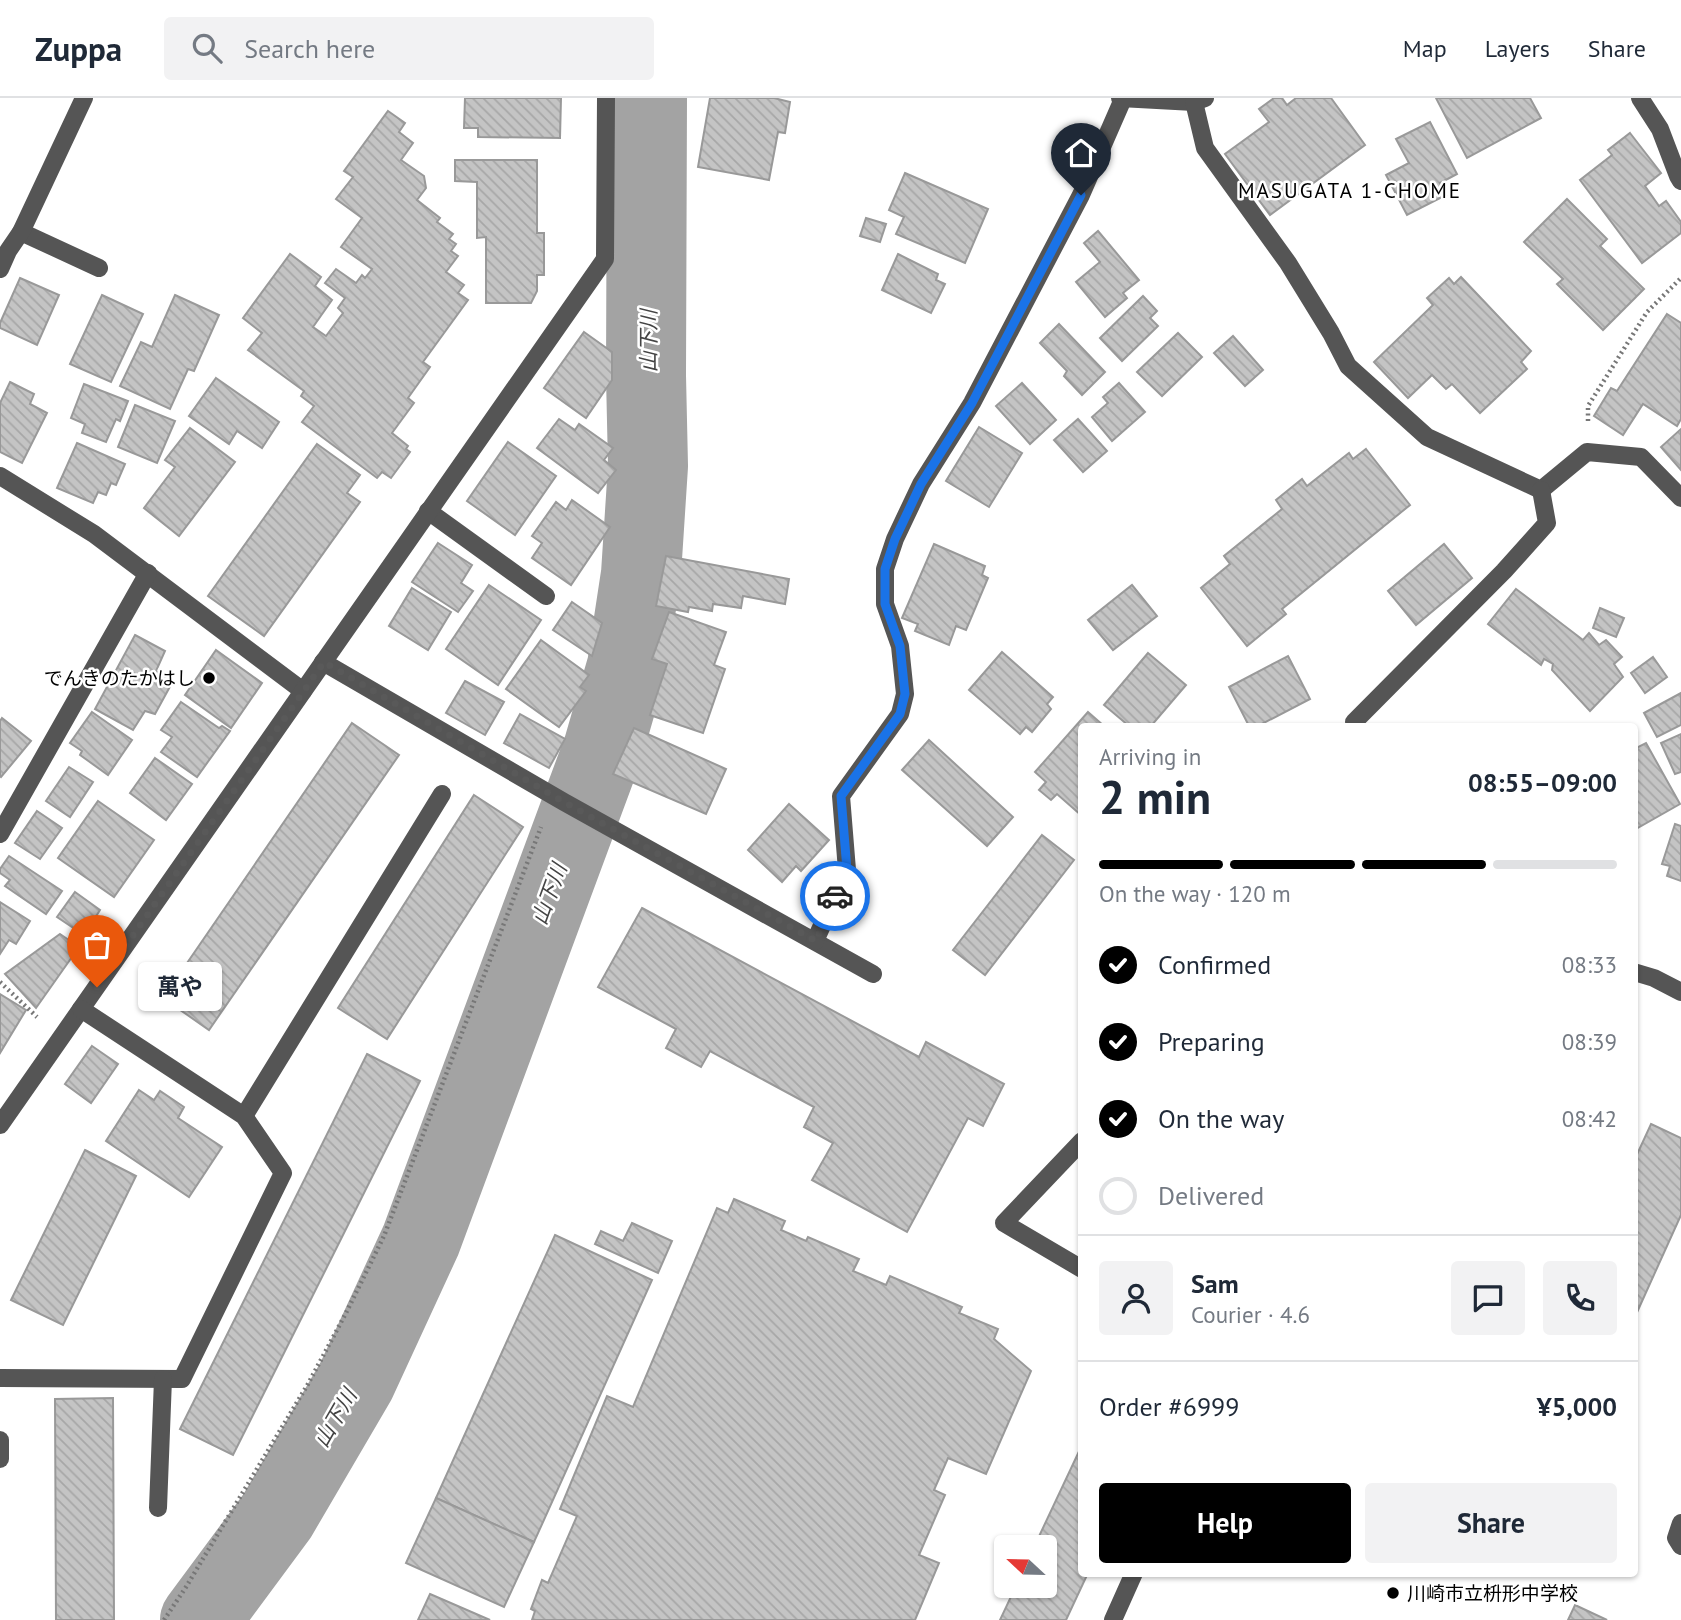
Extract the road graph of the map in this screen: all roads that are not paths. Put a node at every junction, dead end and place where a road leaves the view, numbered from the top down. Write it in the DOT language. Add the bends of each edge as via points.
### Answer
graph roads {
  1 [pos="83,98"];
  2 [pos="606,98"];
  3 [pos="1640,98"];
  4 [pos="1122,99"];
  5 [pos="1199,100"];
  6 [pos="1681,181"];
  7 [pos="21,232"];
  8 [pos="99,268"];
  9 [pos="0,269"];
  10 [pos="0,476"];
  11 [pos="1541,490"];
  12 [pos="1681,498"];
  13 [pos="428,511"];
  14 [pos="148,573"];
  15 [pos="546,596"];
  16 [pos="324,662"];
  17 [pos="303,691"];
  18 [pos="1354,722"];
  19 [pos="442,794"];
  20 [pos="3,822"];
  21 [pos="816,941"];
  22 [pos="1638,973"];
  23 [pos="873,974"];
  24 [pos="1681,992"];
  25 [pos="81,1009"];
  26 [pos="244,1116"];
  27 [pos="0,1125"];
  28 [pos="1078,1145"];
  29 [pos="1078,1267"];
  30 [pos="0,1378"];
  31 [pos="163,1379"];
  32 [pos="0,1440"];
  33 [pos="0,1460"];
  34 [pos="158,1508"];
  35 [pos="1681,1523"];
  36 [pos="1681,1546"];
  37 [pos="1132,1577"];
  38 [pos="1113,1620"];
  1 -- 7 [label="street"];
  2 -- 13 [label="street" via="605,259"];
  3 -- 6 [label="street" via="1660,129"];
  4 -- 5 [label="street"];
  4 -- 21 [label="street" via="1081,195 895,539 885,569 885,604 900,646 905,694 900,714 841,796 847,870"];
  5 -- 11 [label="street" via="1205,148 1288,262 1348,366 1427,437"];
  7 -- 8 [label="street"];
  7 -- 9 [label="street"];
  10 -- 14 [label="street"];
  11 -- 12 [label="street" via="1587,452 1642,457"];
  11 -- 18 [label="street" via="1546,523"];
  13 -- 15 [label="street"];
  13 -- 16 [label="street"];
  14 -- 17 [label="street"];
  14 -- 20 [label="street"];
  16 -- 17 [label="street"];
  16 -- 21 [label="street" via="558,799"];
  17 -- 25 [label="street"];
  19 -- 26 [label="street"];
  21 -- 23 [label="street"];
  22 -- 24 [label="street"];
  25 -- 26 [label="street"];
  25 -- 27 [label="street"];
  26 -- 31 [label="street" via="283,1173 182,1379"];
  28 -- 29 [label="street" via="1004,1223"];
  30 -- 31 [label="street"];
  31 -- 34 [label="street"];
  32 -- 33 [label="street"];
  35 -- 36 [label="street" via="1676,1538"];
  37 -- 38 [label="street"];
}
